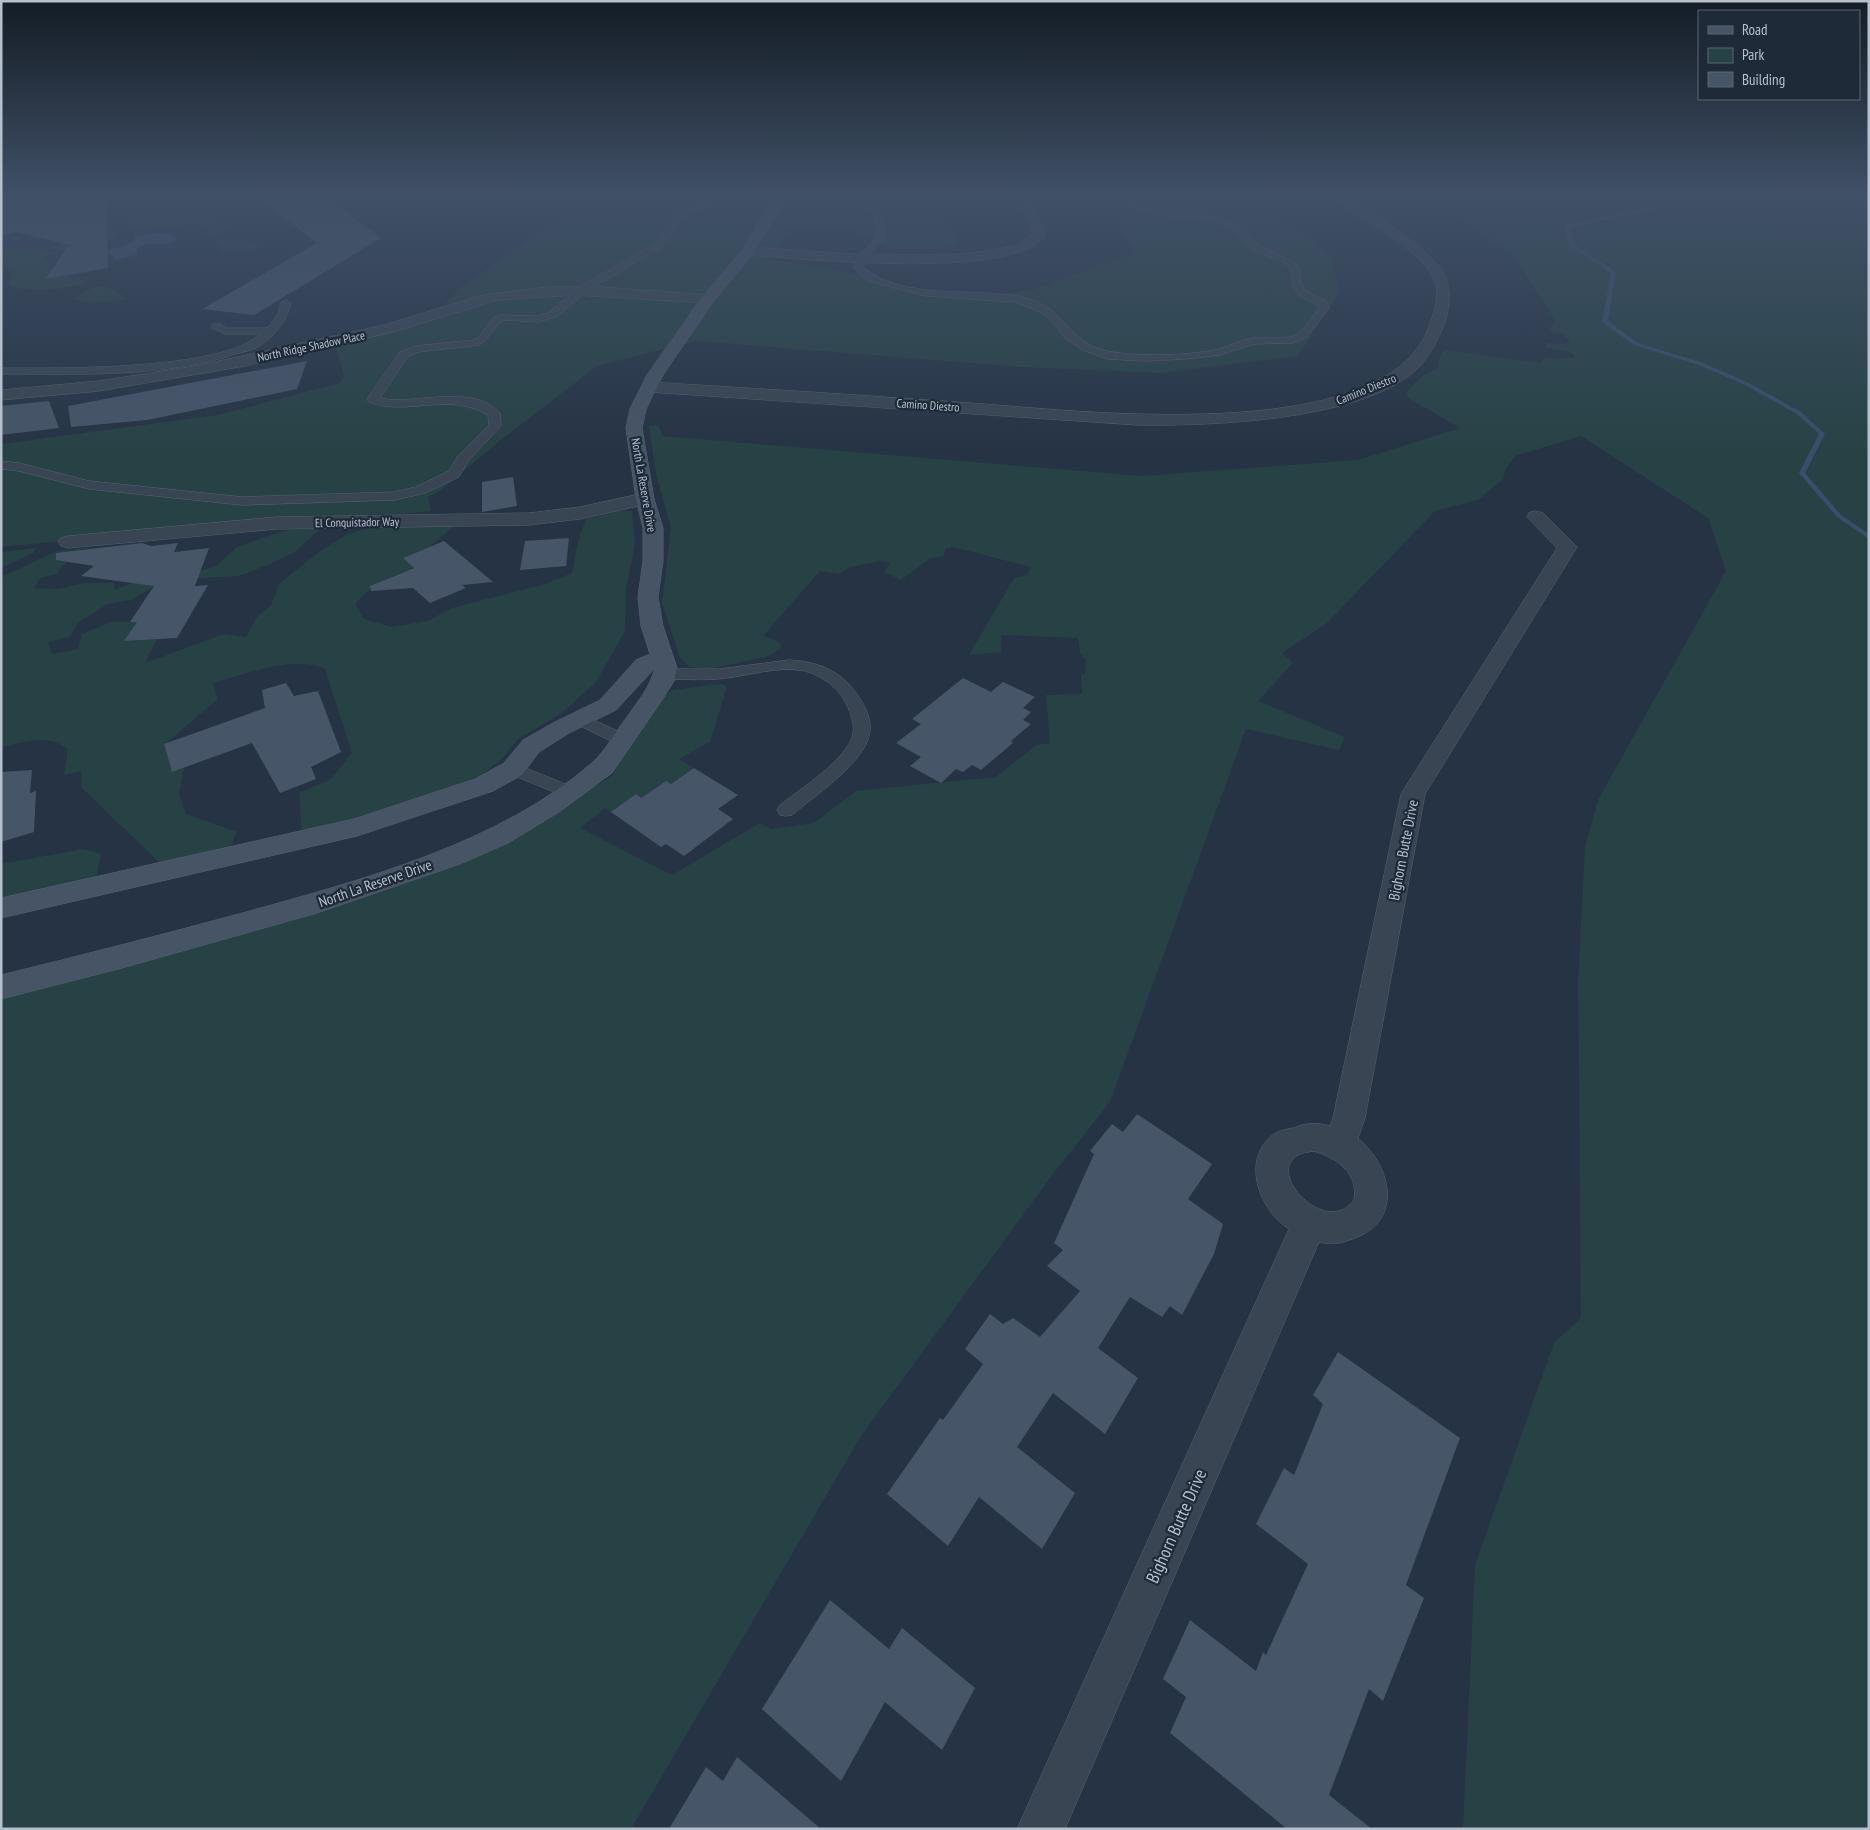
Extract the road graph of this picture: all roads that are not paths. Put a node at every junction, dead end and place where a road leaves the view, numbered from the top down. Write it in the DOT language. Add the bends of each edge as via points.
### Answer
graph roads {
  1 [pos="596,281"];
  2 [pos="723,281"];
  3 [pos="877,281"];
  4 [pos="1297,281"];
  5 [pos="1441,281"];
  6 [pos="580,291"];
  7 [pos="708,299"];
  8 [pos="286,303"];
  9 [pos="216,326"];
  10 [pos="270,331"];
  11 [pos="1,371"];
  12 [pos="652,381"];
  13 [pos="1,395"];
  14 [pos="1,465"];
  15 [pos="645,499"];
  16 [pos="1536,517"];
  17 [pos="68,542"];
  18 [pos="663,666"];
  19 [pos="580,719"];
  20 [pos="623,740"];
  21 [pos="513,769"];
  22 [pos="569,792"];
  23 [pos="786,810"];
  24 [pos="1,908"];
  25 [pos="1,987"];
  26 [pos="1339,1144"];
  27 [pos="1308,1222"];
  28 [pos="1042,1829"];
  1 -- 6 [label="lane"];
  2 -- 7 [label="street, North La Reserve Drive"];
  3 -- 4 [label="lane" via="926,292 1017,299 1054,317 1069,336 1087,348 1107,356 1145,358 1220,352 1253,341 1293,340 1302,336 1324,308 1323,304 1302,293"];
  5 -- 12 [label="street, Camino Diestro" via="1444,298 1434,333 1423,356 1401,374 1371,390 1336,402 1288,411 1146,420"];
  6 -- 7 [label="street, North Ridge Shadow Place"];
  6 -- 13 [label="street, North Ridge Shadow Place" via="496,296 391,328 202,370 96,386"];
  6 -- 14 [label="lane" via="548,317 505,316 488,326 483,339 475,343 416,348 398,361 373,400 390,403 456,400 482,405 494,413 495,426 463,459 454,474 406,495 242,501 89,485"];
  7 -- 12 [label="street, North La Reserve Drive"];
  8 -- 10 [label="lane" via="283,314"];
  9 -- 10 [label="lane" via="225,331"];
  10 -- 11 [label="lane" via="256,344 242,350 178,364 84,372"];
  12 -- 15 [label="street, North La Reserve Drive" via="638,409 634,428"];
  15 -- 17 [label="street, El Conquistador Way" via="580,513 529,519 277,523"];
  15 -- 18 [label="street, North La Reserve Drive" via="653,528 648,597"];
  16 -- 26 [label="street, Bighorn Butte Drive" via="1567,547 1413,794 1349,1118"];
  18 -- 19 [label="street" via="644,665 608,705"];
  18 -- 20 [label="street, North La Reserve Drive" via="653,697"];
  18 -- 23 [label="lane" via="719,674 780,665 799,666 828,675 845,689 857,707 861,738 850,755"];
  19 -- 20 [label="lane"];
  19 -- 21 [label="street" via="531,746"];
  20 -- 22 [label="street, North La Reserve Drive" via="603,766"];
  21 -- 22 [label="lane"];
  21 -- 24 [label="street" via="484,786 357,827"];
  22 -- 25 [label="street, North La Reserve Drive" via="499,836 451,857 317,903"];
  26 -- 27 [label="street" via="1358,1159 1368,1173 1371,1204 1363,1217 1350,1225 1334,1228"];
  26 -- 27 [label="street" via="1312,1136 1298,1138 1277,1153 1272,1166 1277,1194 1287,1208"];
  27 -- 28 [label="street, Bighorn Butte Drive" via="1284,1283"];
}
